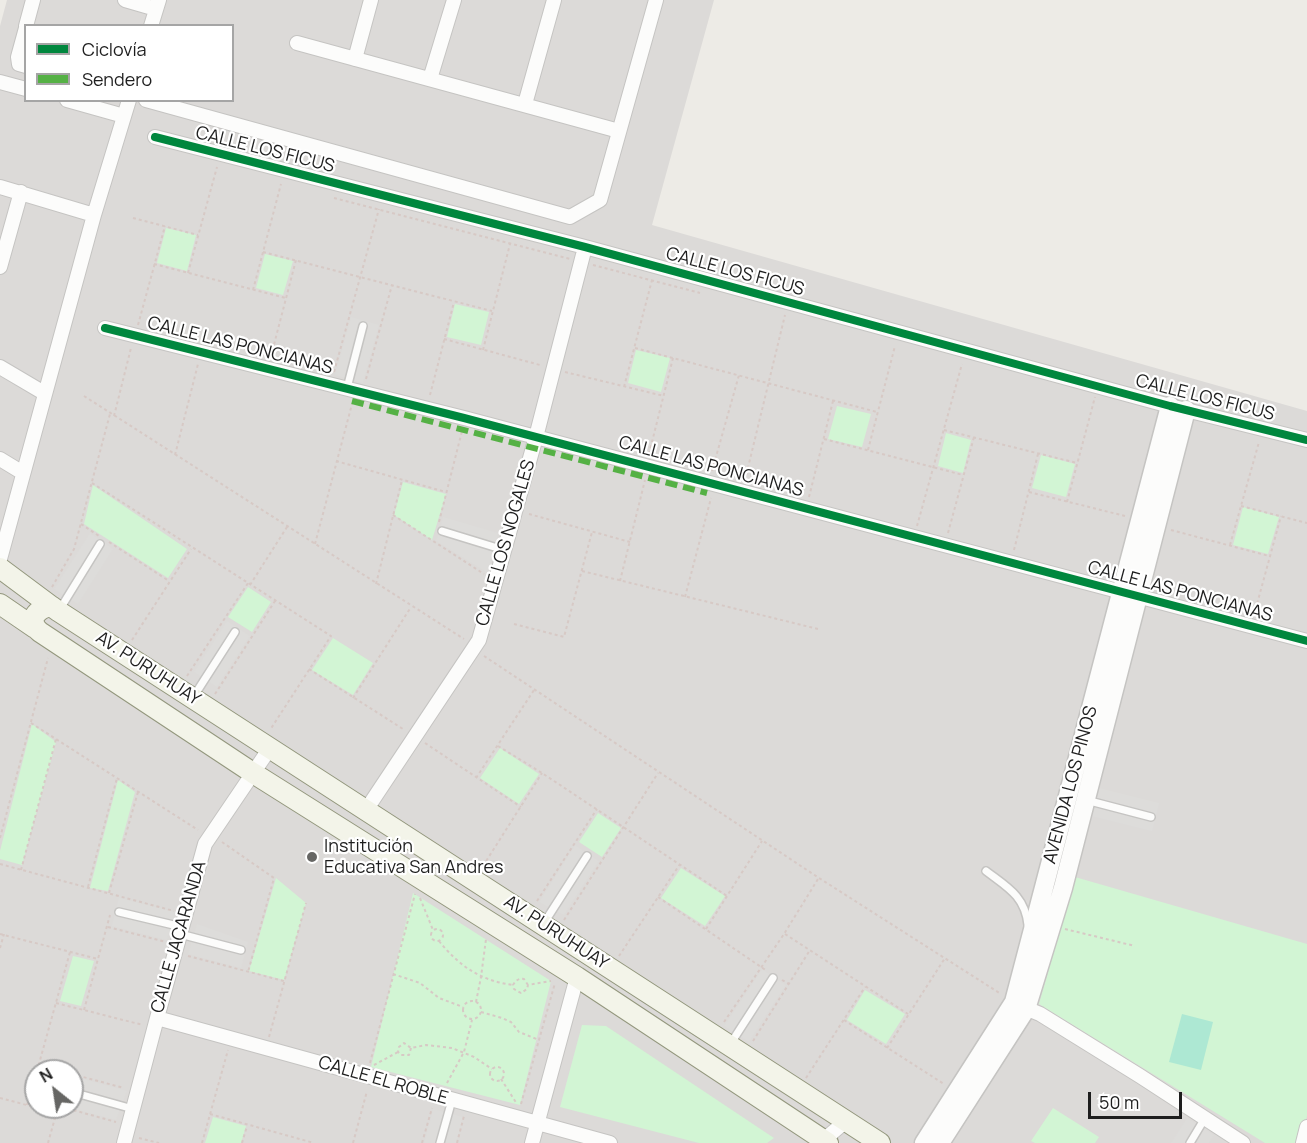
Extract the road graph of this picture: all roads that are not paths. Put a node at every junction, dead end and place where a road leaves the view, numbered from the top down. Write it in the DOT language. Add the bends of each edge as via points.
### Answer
graph roads {
  1 [pos="33,0"];
  2 [pos="125,0"];
  3 [pos="371,0"];
  4 [pos="454,0"];
  5 [pos="554,0"];
  6 [pos="656,0"];
  7 [pos="158,5"];
  8 [pos="27,24"];
  9 [pos="152,24"];
  10 [pos="24,34"];
  11 [pos="297,43"];
  12 [pos="355,59"];
  13 [pos="24,65"];
  14 [pos="430,79"];
  15 [pos="0,82"];
  16 [pos="24,88"];
  17 [pos="73,102"];
  18 [pos="128,102"];
  19 [pos="153,102"];
  20 [pos="525,104"];
  21 [pos="124,116"];
  22 [pos="619,131"];
  23 [pos="155,137"];
  24 [pos="0,187"];
  25 [pos="21,192"];
  26 [pos="94,215"];
  27 [pos="585,247"];
  28 [pos="0,267"];
  29 [pos="363,326"];
  30 [pos="105,328"];
  31 [pos="0,367"];
  32 [pos="44,393"];
  33 [pos="350,395"];
  34 [pos="1178,408"];
  35 [pos="536,437"];
  36 [pos="1307,440"];
  37 [pos="0,459"];
  38 [pos="23,473"];
  39 [pos="439,532"];
  40 [pos="100,544"];
  41 [pos="504,550"];
  42 [pos="0,559"];
  43 [pos="0,568"];
  44 [pos="1130,593"];
  45 [pos="53,602"];
  46 [pos="0,604"];
  47 [pos="35,628"];
  48 [pos="235,632"];
  49 [pos="1307,641"];
  50 [pos="193,698"];
  51 [pos="269,740"];
  52 [pos="253,773"];
  53 [pos="1085,800"];
  54 [pos="366,810"];
  55 [pos="1150,817"];
  56 [pos="587,856"];
  57 [pos="986,871"];
  58 [pos="119,912"];
  59 [pos="543,925"];
  60 [pos="181,931"];
  61 [pos="241,950"];
  62 [pos="1026,954"];
  63 [pos="577,977"];
  64 [pos="774,977"];
  65 [pos="1020,1006"];
  66 [pos="151,1022"];
  67 [pos="729,1045"];
  68 [pos="84,1095"];
  69 [pos="444,1095"];
  70 [pos="133,1109"];
  71 [pos="1205,1118"];
  72 [pos="846,1121"];
  73 [pos="537,1124"];
  74 [pos="1307,1127"];
  75 [pos="130,1140"];
  76 [pos="824,1142"];
  77 [pos="440,1143"];
  78 [pos="532,1143"];
  79 [pos="610,1143"];
  80 [pos="880,1143"];
  81 [pos="924,1143"];
  82 [pos="940,1143"];
  83 [pos="1190,1143"];
  84 [pos="1243,1143"];
  85 [pos="1303,1143"];
  1 -- 8 [label="street"];
  2 -- 7 [label="street"];
  3 -- 12 [label="street"];
  4 -- 14 [label="street"];
  5 -- 20 [label="street"];
  6 -- 22 [label="street"];
  7 -- 9 [label="street"];
  10 -- 13 [label="street" via="18,57 19,64"];
  11 -- 12 [label="street"];
  12 -- 14 [label="street"];
  14 -- 20 [label="street"];
  15 -- 16 [label="street"];
  17 -- 21 [label="street"];
  18 -- 21 [label="street"];
  19 -- 22 [label="street" via="570,217 600,200"];
  20 -- 22 [label="street"];
  21 -- 26 [label="street"];
  23 -- 27 [label="street, CALLE LOS FICUS"];
  24 -- 25 [label="street"];
  25 -- 26 [label="street"];
  25 -- 28 [label="street"];
  26 -- 32 [label="street"];
  27 -- 34 [label="street, CALLE LOS FICUS"];
  27 -- 35 [label="street, CALLE LOS NOGALES"];
  29 -- 33 [label="lane"];
  30 -- 33 [label="street, CALLE LAS PONCIANAS"];
  31 -- 32 [label="street"];
  32 -- 38 [label="street"];
  33 -- 35 [label="street, CALLE LAS PONCIANAS"];
  34 -- 36 [label="street, CALLE LOS FICUS"];
  34 -- 44 [label="street, AVENIDA LOS PINOS"];
  35 -- 41 [label="street, CALLE LOS NOGALES"];
  35 -- 44 [label="street, CALLE LAS PONCIANAS"];
  37 -- 38 [label="street"];
  38 -- 42 [label="street"];
  39 -- 41 [label="lane"];
  40 -- 45 [label="lane"];
  41 -- 54 [label="street, CALLE LOS NOGALES" via="479,640 470,645"];
  43 -- 45 [label="main road, AV. PURUHUAY"];
  44 -- 49 [label="street, CALLE LAS PONCIANAS"];
  44 -- 53 [label="street, AVENIDA LOS PINOS"];
  44 -- 62 [label="street, AVENIDA LOS PINOS"];
  45 -- 47 [label="main road" via="36,612"];
  45 -- 50 [label="main road, AV. PURUHUAY"];
  46 -- 47 [label="main road, AV. PURUHUAY"];
  47 -- 52 [label="main road, AV. PURUHUAY"];
  48 -- 50 [label="lane"];
  50 -- 51 [label="main road, AV. PURUHUAY"];
  51 -- 52 [label="street, CALLE JACARANDA"];
  51 -- 54 [label="main road, AV. PURUHUAY"];
  52 -- 60 [label="street, CALLE JACARANDA" via="205,844"];
  52 -- 63 [label="main road, AV. PURUHUAY"];
  53 -- 55 [label="lane"];
  53 -- 65 [label="street, AVENIDA LOS PINOS" via="1063,888"];
  54 -- 59 [label="main road, AV. PURUHUAY"];
  56 -- 59 [label="lane"];
  57 -- 62 [label="lane" via="1024,905 1028,922"];
  58 -- 60 [label="lane"];
  59 -- 67 [label="main road, AV. PURUHUAY"];
  60 -- 61 [label="lane"];
  60 -- 66 [label="street, CALLE JACARANDA"];
  62 -- 65 [label="street, AVENIDA LOS PINOS"];
  63 -- 73 [label="street"];
  63 -- 76 [label="main road, AV. PURUHUAY"];
  64 -- 67 [label="lane"];
  65 -- 71 [label="street" via="1050,1020"];
  65 -- 81 [label="street, AVENIDA LOS PINOS"];
  65 -- 82 [label="street, AVENIDA LOS PINOS"];
  66 -- 69 [label="street, CALLE EL ROBLE" via="231,1038"];
  66 -- 70 [label="street, CALLE JACARANDA"];
  67 -- 72 [label="main road, AV. PURUHUAY"];
  68 -- 70 [label="lane"];
  69 -- 73 [label="street, CALLE EL ROBLE"];
  69 -- 77 [label="lane"];
  70 -- 75 [label="street, CALLE JACARANDA"];
  71 -- 83 [label="lane"];
  71 -- 84 [label="street"];
  72 -- 76 [label="street"];
  72 -- 80 [label="main road, AV. PURUHUAY"];
  73 -- 78 [label="street"];
  73 -- 79 [label="street, CALLE EL ROBLE"];
  74 -- 85 [label="street"];
}
